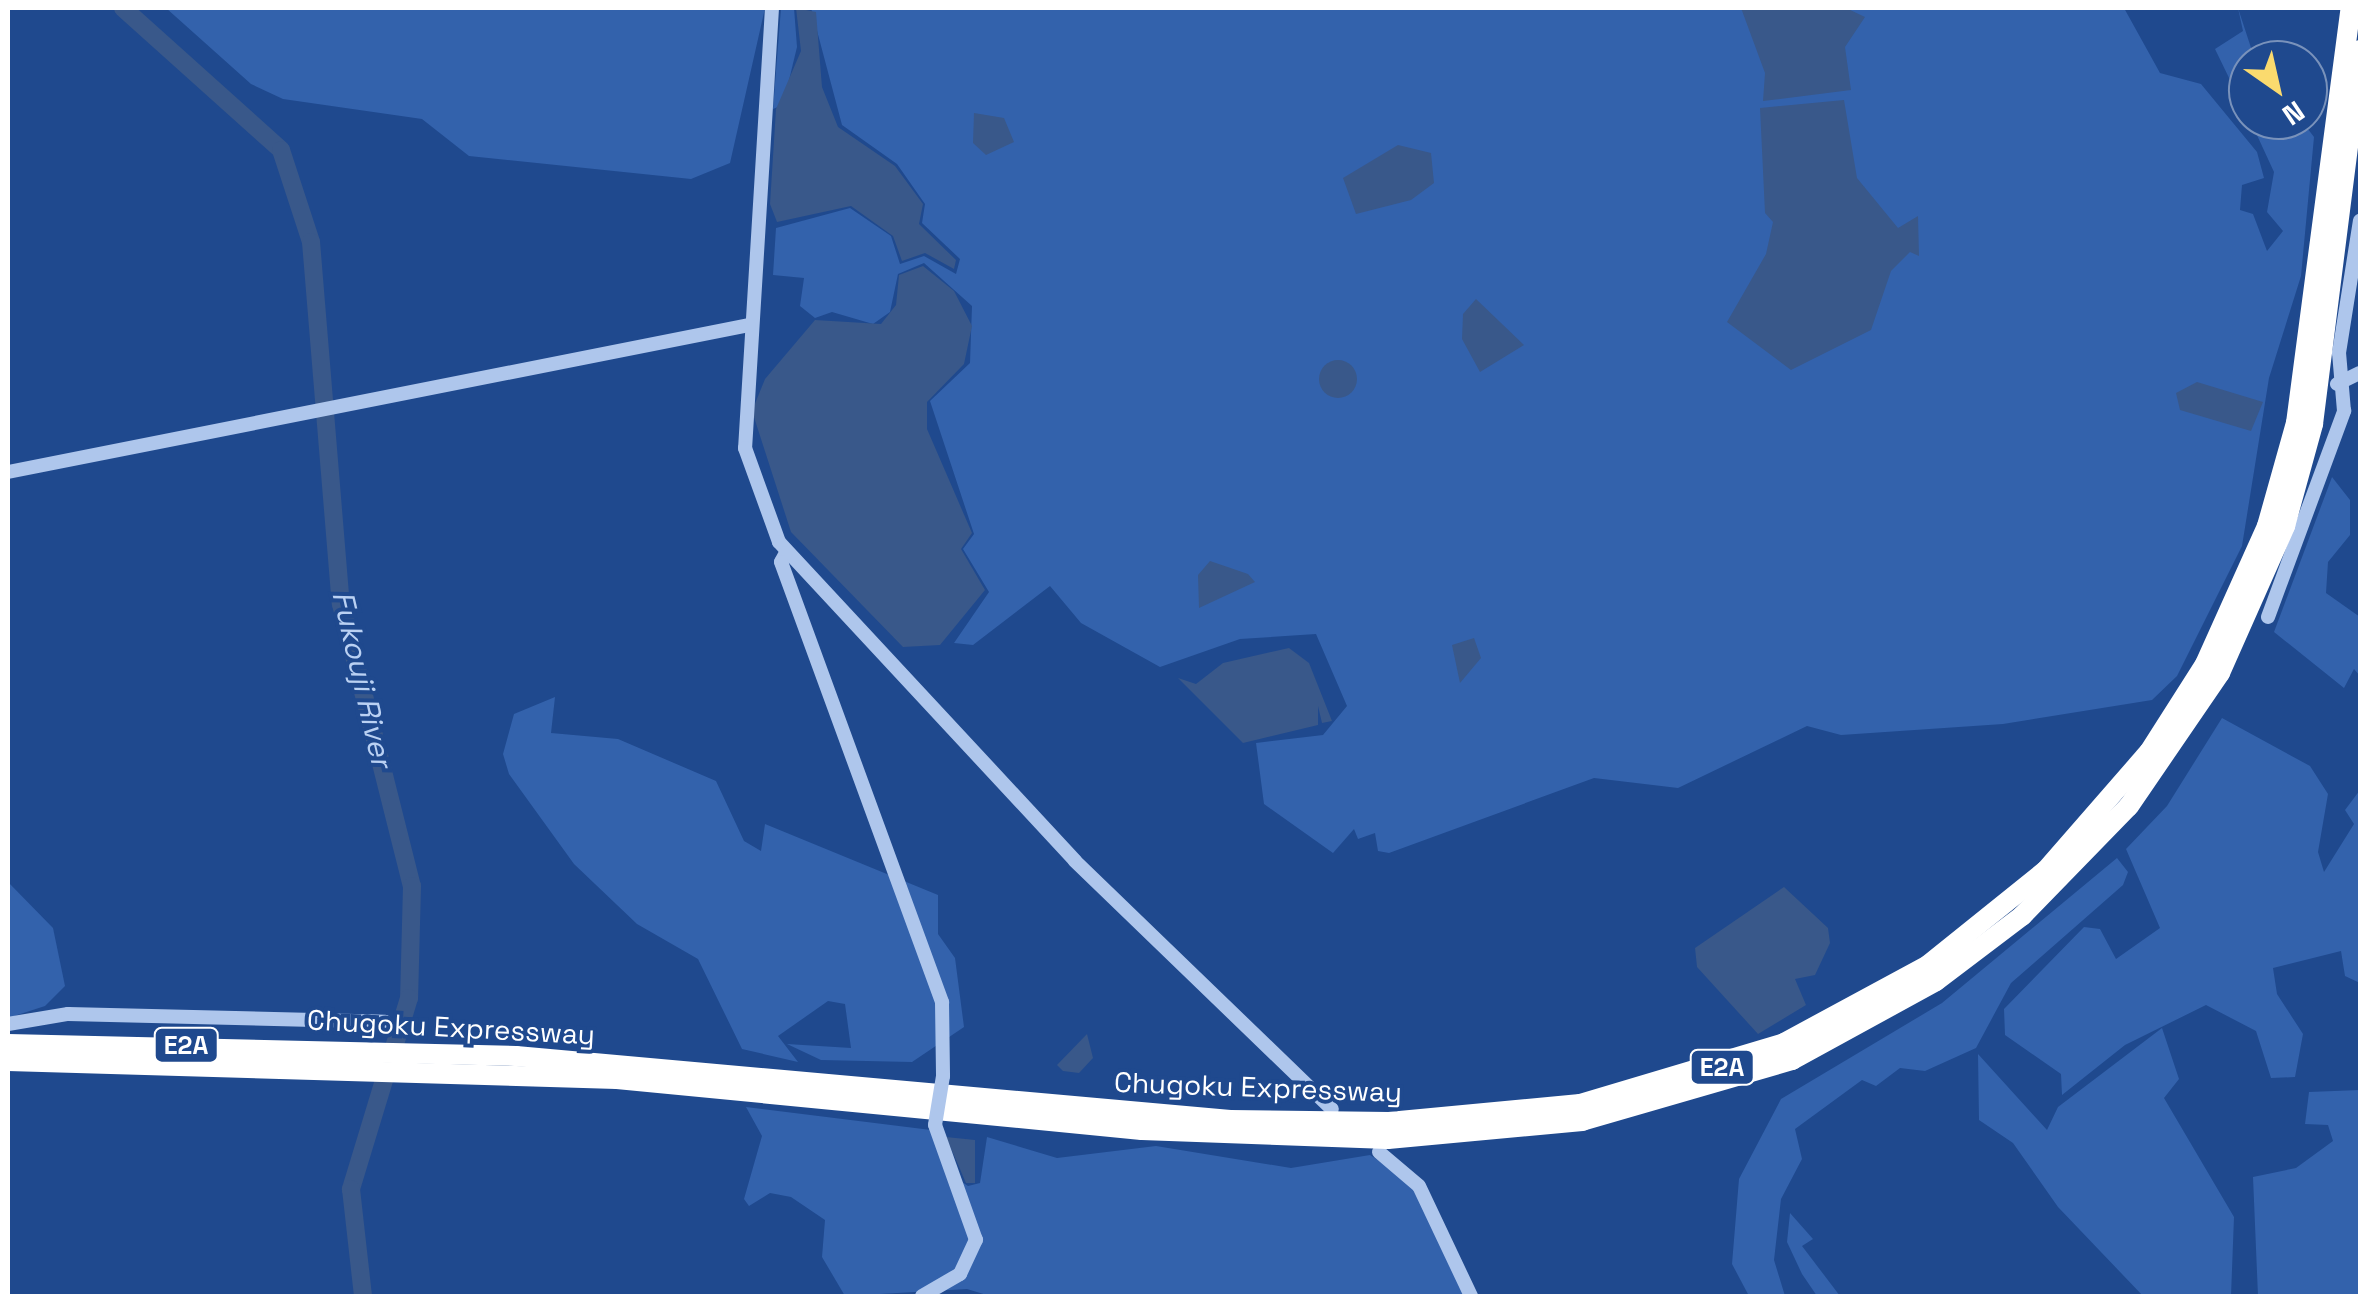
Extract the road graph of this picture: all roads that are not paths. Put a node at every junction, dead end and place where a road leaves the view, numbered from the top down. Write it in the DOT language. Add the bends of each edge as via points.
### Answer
graph roads {
  1 [pos="772,8"];
  2 [pos="2351,8"];
  3 [pos="2360,50"];
  4 [pos="2360,221"];
  5 [pos="750,325"];
  6 [pos="2348,378"];
  7 [pos="8,472"];
  8 [pos="786,553"];
  9 [pos="2268,617"];
  10 [pos="384,1022"];
  11 [pos="8,1024"];
  12 [pos="8,1044"];
  13 [pos="362,1057"];
  14 [pos="407,1060"];
  15 [pos="8,1061"];
  16 [pos="1332,1108"];
  17 [pos="1378,1152"];
  18 [pos="922,1296"];
  19 [pos="1471,1296"];
  1 -- 5 [label="street"];
  2 -- 14 [label="highway, Chugoku Expressway / E2A" via="2296,423 2228,619 2149,752 2046,870 1942,955 1832,1021 1632,1094 1389,1122 1213,1118"];
  3 -- 14 [label="highway, Chugoku Expressway / E2A" via="2313,424 2285,526 2220,673 2161,765 2060,882 1981,950 1840,1036 1638,1110 1388,1139 1176,1133"];
  4 -- 6 [label="street" via="2340,353"];
  5 -- 7 [label="street"];
  5 -- 8 [label="street" via="745,448"];
  6 -- 9 [label="street" via="2328,469"];
  8 -- 16 [label="street" via="1075,861"];
  8 -- 18 [label="street, bridge" via="781,562 942,1002 936,1125 976,1240 960,1274"];
  10 -- 11 [label="street" via="68,1014"];
  12 -- 13 [label="highway, Chugoku Expressway / E2A"];
  13 -- 14 [label="highway, Chugoku Expressway / E2A"];
  13 -- 15 [label="highway, Chugoku Expressway / E2A"];
  17 -- 19 [label="street" via="1419,1186"];
}
